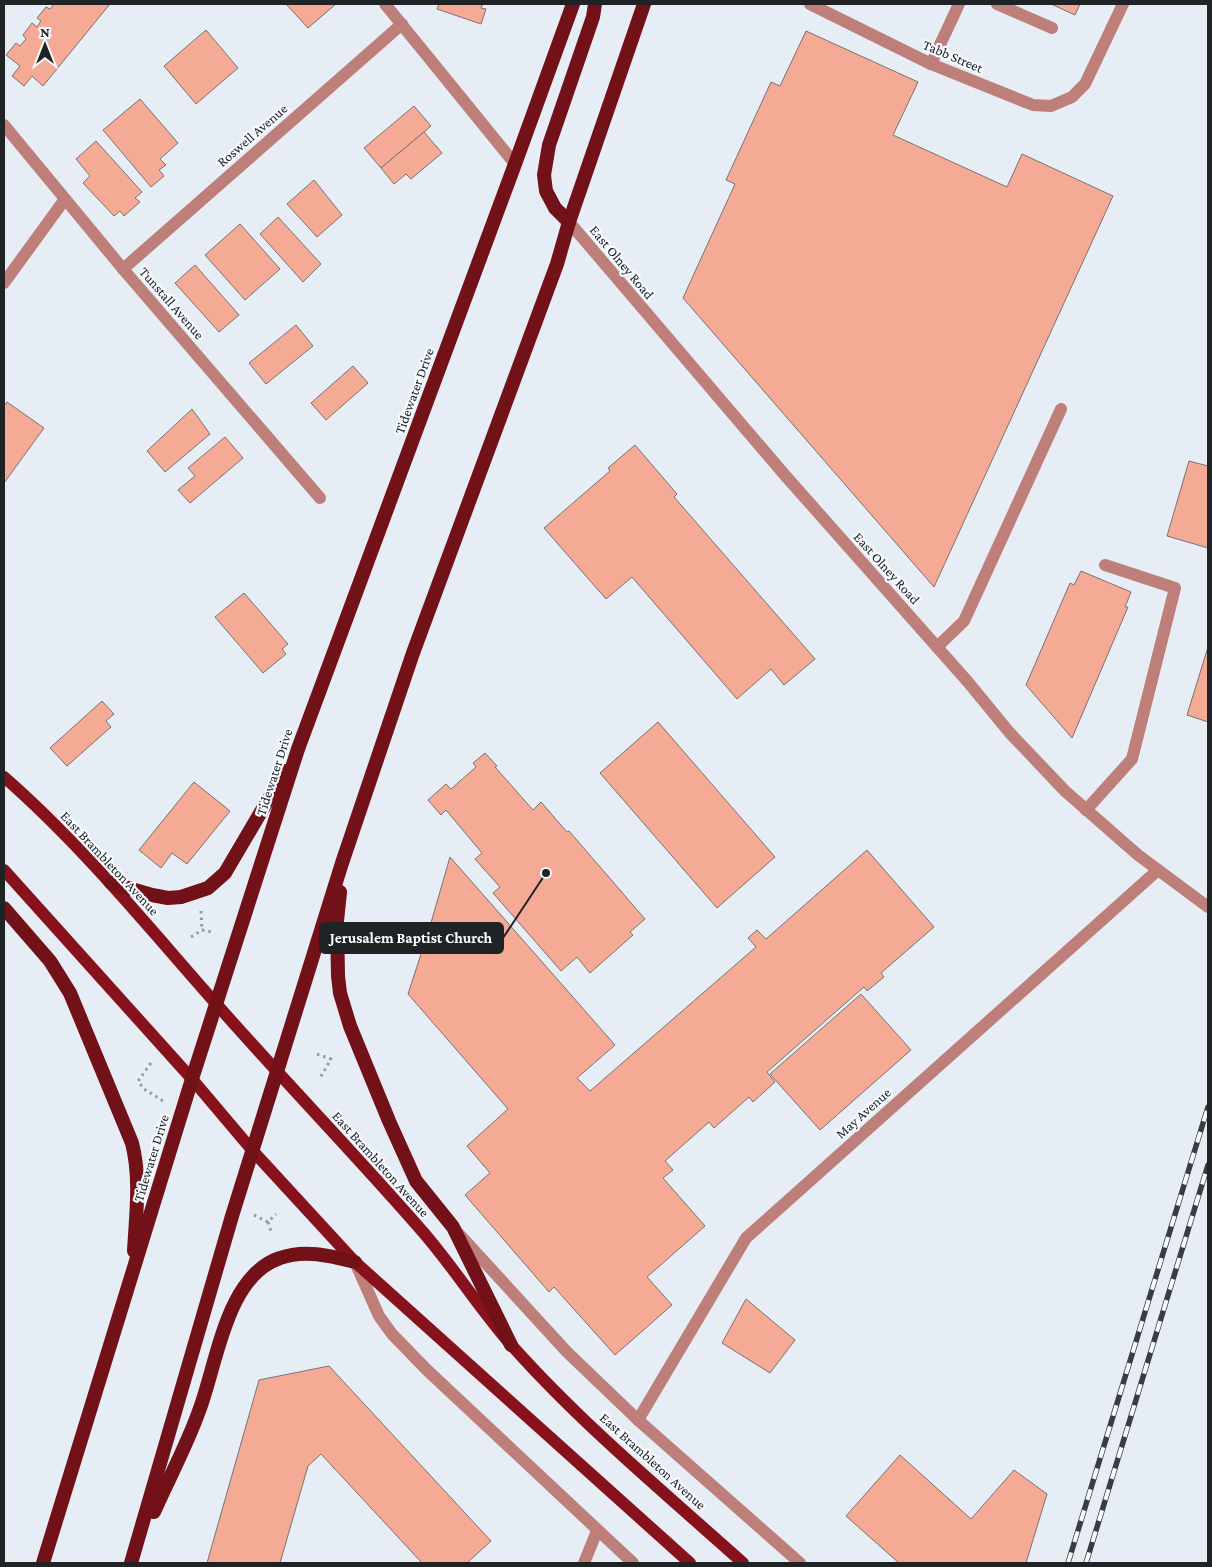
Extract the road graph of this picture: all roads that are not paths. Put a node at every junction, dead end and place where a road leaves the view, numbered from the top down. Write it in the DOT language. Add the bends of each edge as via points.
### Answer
graph roads {
  1 [pos="384,4"];
  2 [pos="573,4"];
  3 [pos="595,4"];
  4 [pos="644,4"];
  5 [pos="810,4"];
  6 [pos="959,4"];
  7 [pos="997,4"];
  8 [pos="1123,4"];
  9 [pos="402,24"];
  10 [pos="1052,28"];
  11 [pos="931,64"];
  12 [pos="4,125"];
  13 [pos="515,164"];
  14 [pos="65,199"];
  15 [pos="569,222"];
  16 [pos="123,269"];
  17 [pos="4,283"];
  18 [pos="1061,410"];
  19 [pos="320,498"];
  20 [pos="1105,565"];
  21 [pos="937,647"];
  22 [pos="298,749"];
  23 [pos="4,776"];
  24 [pos="1086,810"];
  25 [pos="342,863"];
  26 [pos="4,870"];
  27 [pos="1158,870"];
  28 [pos="111,884"];
  29 [pos="1208,907"];
  30 [pos="4,908"];
  31 [pos="216,1004"];
  32 [pos="277,1072"];
  33 [pos="192,1079"];
  34 [pos="252,1150"];
  35 [pos="453,1226"];
  36 [pos="356,1262"];
  37 [pos="133,1272"];
  38 [pos="511,1345"];
  39 [pos="638,1420"];
  40 [pos="598,1531"];
  41 [pos="132,1559"];
  42 [pos="43,1563"];
  43 [pos="584,1563"];
  44 [pos="633,1563"];
  45 [pos="690,1563"];
  46 [pos="744,1563"];
  47 [pos="800,1563"];
  1 -- 9 [label="street"];
  2 -- 13 [label="highway, Tidewater Drive"];
  3 -- 15 [label="highway" via="550,145 544,175 546,191 555,208"];
  4 -- 15 [label="highway"];
  5 -- 11 [label="street, Tabb Street"];
  6 -- 11 [label="street"];
  7 -- 10 [label="street"];
  8 -- 11 [label="street, Tabb Street" via="1085,84 1072,97 1051,106 1033,105"];
  9 -- 13 [label="street"];
  9 -- 16 [label="street, Roswell Avenue"];
  12 -- 14 [label="street, Tunstall Avenue"];
  13 -- 22 [label="highway, Tidewater Drive"];
  14 -- 16 [label="street, Tunstall Avenue"];
  14 -- 17 [label="street"];
  15 -- 21 [label="street, East Olney Road" via="783,473"];
  15 -- 25 [label="highway" via="557,264 413,653"];
  16 -- 19 [label="street, Tunstall Avenue"];
  18 -- 21 [label="street" via="964,621"];
  20 -- 24 [label="street" via="1175,588 1132,759"];
  21 -- 24 [label="street, East Olney Road" via="1009,732"];
  22 -- 28 [label="highway" via="218,882 195,893 168,898"];
  22 -- 31 [label="highway, Tidewater Drive"];
  23 -- 28 [label="main road, East Brambleton Avenue"];
  24 -- 27 [label="street, East Olney Road"];
  25 -- 32 [label="highway"];
  25 -- 35 [label="highway" via="337,921 338,976 344,1010 413,1173"];
  26 -- 33 [label="main road"];
  27 -- 29 [label="street, East Olney Road"];
  27 -- 39 [label="street, May Avenue" via="746,1238"];
  28 -- 31 [label="main road, East Brambleton Avenue"];
  30 -- 37 [label="highway" via="50,961 70,993 132,1143 137,1174"];
  31 -- 32 [label="main road, East Brambleton Avenue"];
  31 -- 33 [label="highway, Tidewater Drive"];
  32 -- 34 [label="highway"];
  32 -- 38 [label="main road, East Brambleton Avenue" via="424,1233"];
  33 -- 34 [label="main road"];
  33 -- 37 [label="highway, Tidewater Drive"];
  34 -- 36 [label="main road"];
  34 -- 41 [label="highway"];
  35 -- 38 [label="highway"];
  35 -- 39 [label="street" via="567,1352"];
  36 -- 40 [label="street" via="379,1316 392,1334"];
  36 -- 41 [label="highway" via="310,1254 286,1256 264,1267 247,1284 229,1316 199,1411"];
  36 -- 45 [label="main road"];
  37 -- 42 [label="highway, Tidewater Drive"];
  38 -- 46 [label="main road, East Brambleton Avenue" via="606,1440"];
  39 -- 47 [label="street"];
  40 -- 43 [label="street"];
  40 -- 44 [label="street"];
}
